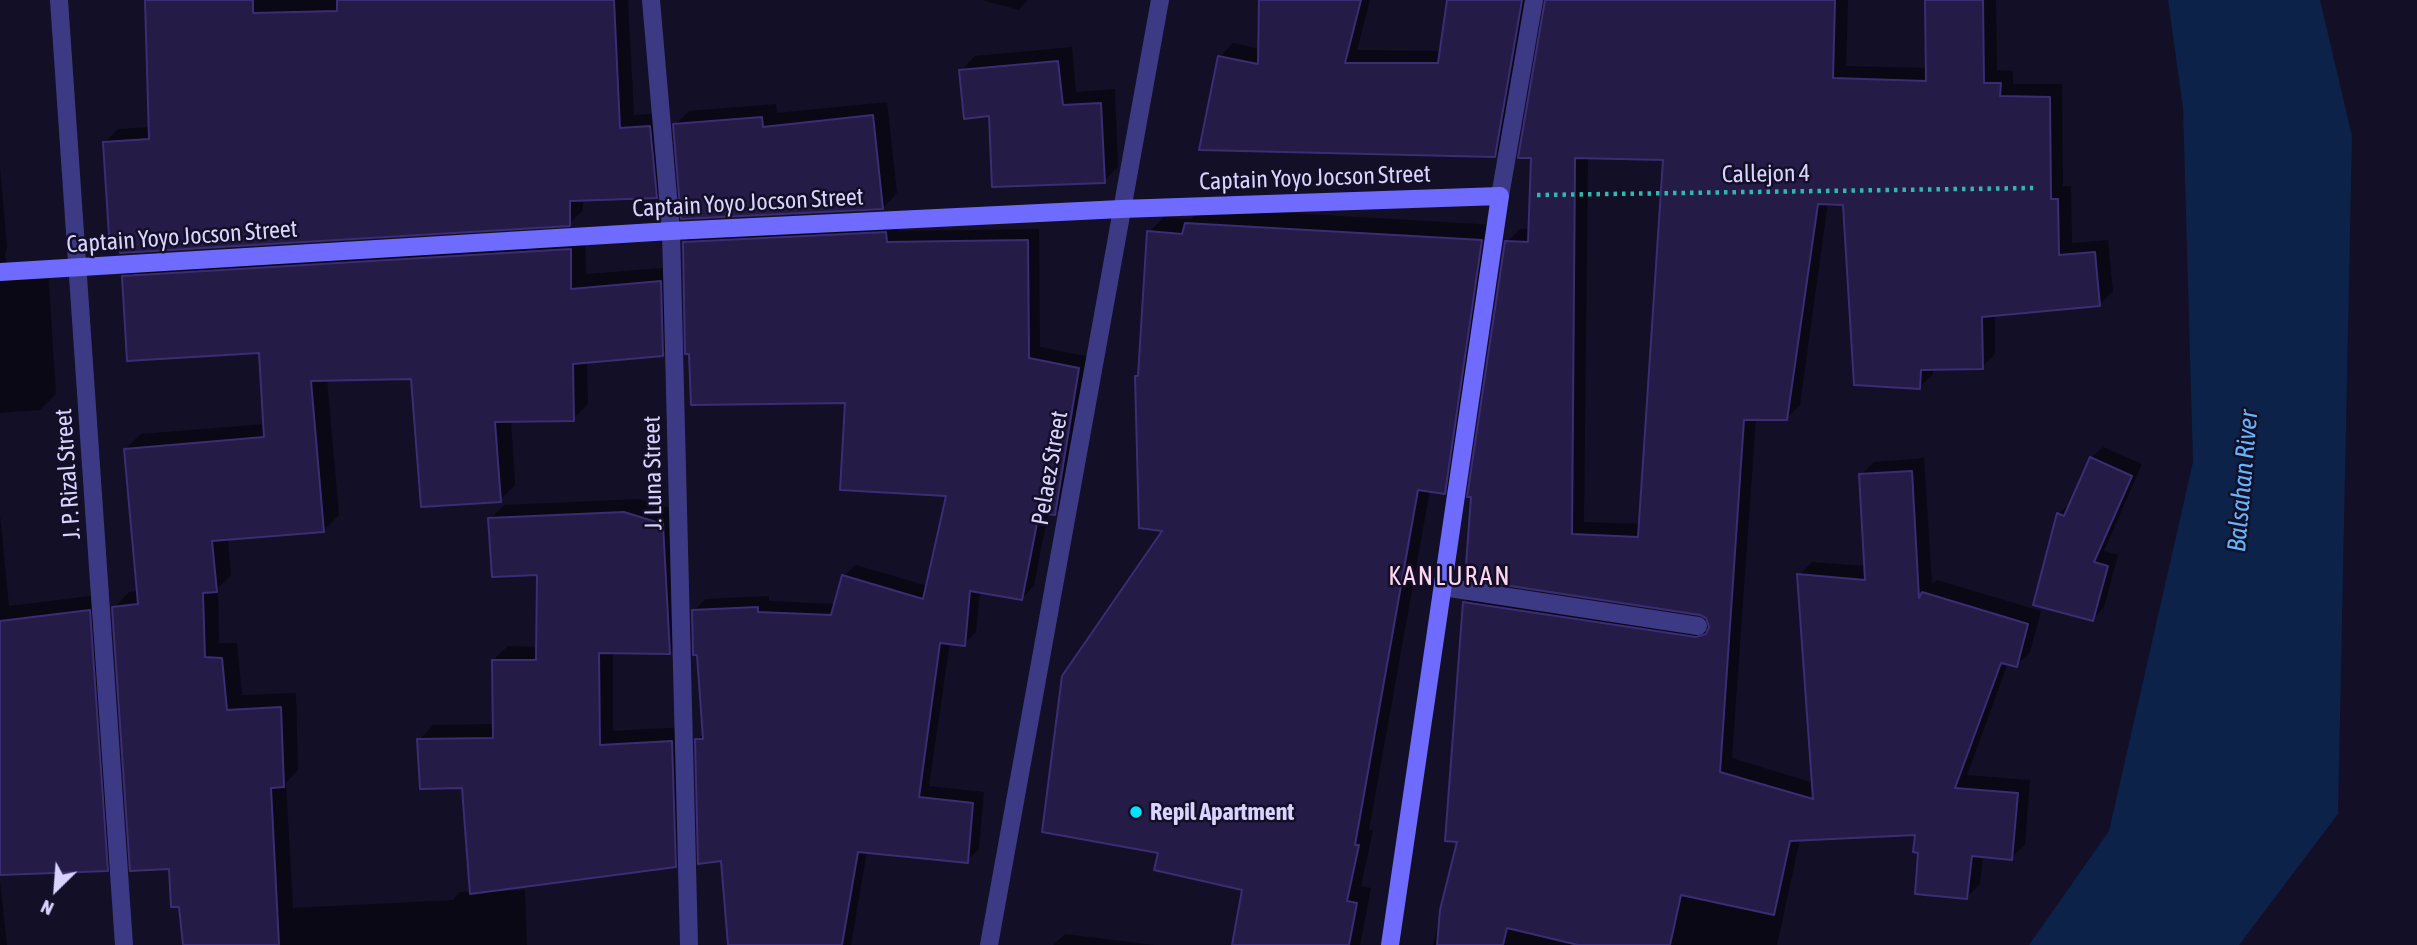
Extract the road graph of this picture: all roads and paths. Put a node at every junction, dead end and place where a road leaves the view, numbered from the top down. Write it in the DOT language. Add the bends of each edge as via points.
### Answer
graph roads {
  1 [pos="59,0"];
  2 [pos="651,0"];
  3 [pos="1160,0"];
  4 [pos="1534,0"];
  5 [pos="2033,188"];
  6 [pos="1500,196"];
  7 [pos="1121,209"];
  8 [pos="671,231"];
  9 [pos="78,268"];
  10 [pos="0,272"];
  11 [pos="1443,587"];
  12 [pos="1698,626"];
  13 [pos="124,945"];
  14 [pos="689,945"];
  15 [pos="989,945"];
  16 [pos="1390,945"];
  1 -- 9 [label="street, J. P. Rizal Street"];
  2 -- 8 [label="street, J. Luna Street"];
  3 -- 7 [label="street, Pelaez Street"];
  4 -- 6 [label="street"];
  5 -- 6 [label="path, Callejon 4"];
  6 -- 7 [label="main road, Captain Yoyo Jocson Street"];
  6 -- 11 [label="main road"];
  7 -- 8 [label="main road, Captain Yoyo Jocson Street"];
  7 -- 15 [label="street, Pelaez Street"];
  8 -- 9 [label="main road, Captain Yoyo Jocson Street"];
  8 -- 14 [label="street, J. Luna Street"];
  9 -- 10 [label="main road, Captain Yoyo Jocson Street"];
  9 -- 13 [label="street, J. P. Rizal Street"];
  11 -- 12 [label="street"];
  11 -- 16 [label="main road"];
}
